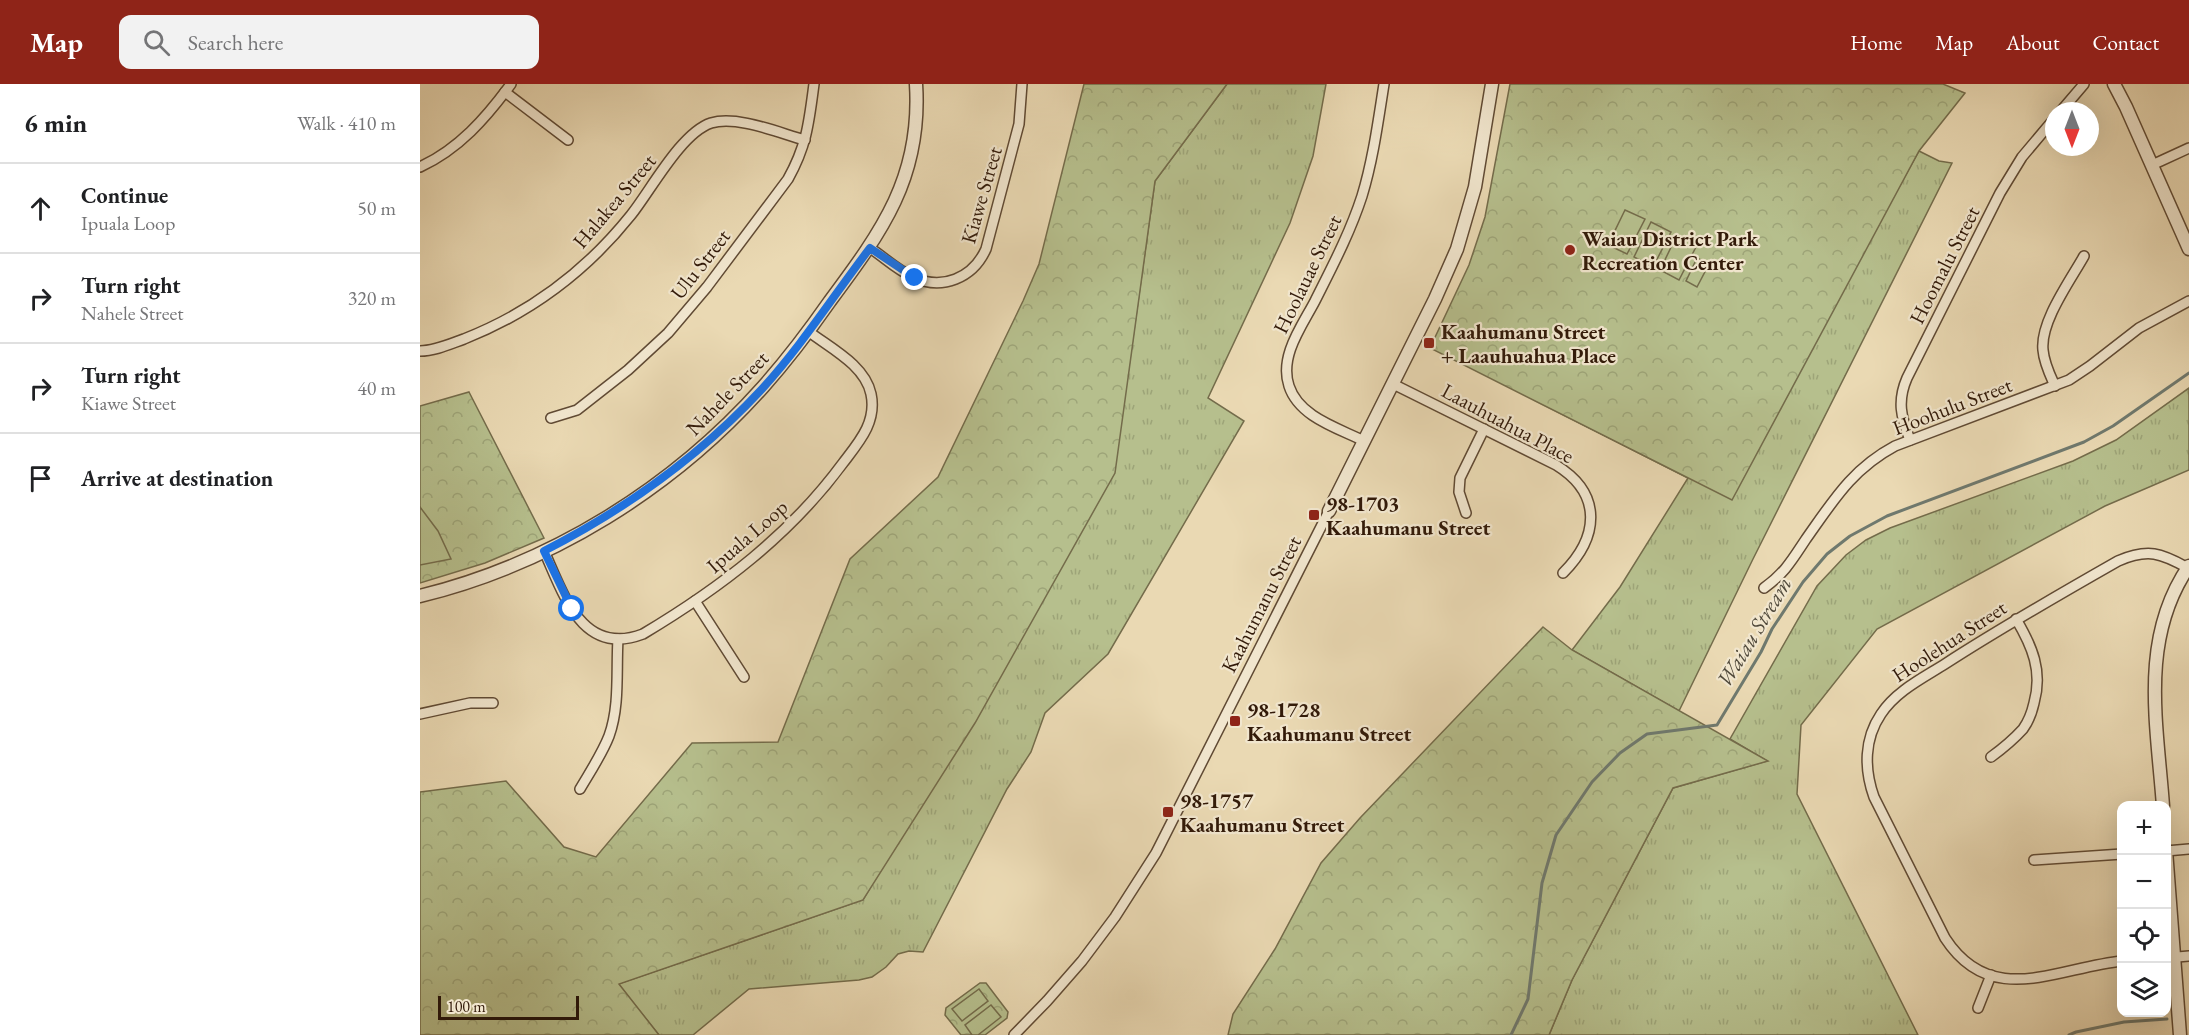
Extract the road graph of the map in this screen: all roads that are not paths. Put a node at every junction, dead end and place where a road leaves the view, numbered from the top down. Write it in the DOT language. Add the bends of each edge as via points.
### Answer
graph roads {
  1 [pos="814,84"];
  2 [pos="916,84"];
  3 [pos="1022,84"];
  4 [pos="1384,84"];
  5 [pos="1492,84"];
  6 [pos="2084,84"];
  7 [pos="2114,84"];
  8 [pos="508,88"];
  9 [pos="2069,102"];
  10 [pos="2045,130"];
  11 [pos="568,140"];
  12 [pos="805,140"];
  13 [pos="2189,148"];
  14 [pos="2152,165"];
  15 [pos="420,167"];
  16 [pos="870,248"];
  17 [pos="2189,249"];
  18 [pos="2084,256"];
  19 [pos="2189,301"];
  20 [pos="808,331"];
  21 [pos="420,351"];
  22 [pos="1393,384"];
  23 [pos="2055,386"];
  24 [pos="551,418"];
  25 [pos="1484,429"];
  26 [pos="1910,440"];
  27 [pos="1364,441"];
  28 [pos="1329,511"];
  29 [pos="1466,513"];
  30 [pos="544,551"];
  31 [pos="2188,567"];
  32 [pos="1563,573"];
  33 [pos="1764,588"];
  34 [pos="420,596"];
  35 [pos="695,601"];
  36 [pos="2016,619"];
  37 [pos="618,639"];
  38 [pos="744,677"];
  39 [pos="493,704"];
  40 [pos="420,714"];
  41 [pos="1991,757"];
  42 [pos="580,789"];
  43 [pos="2163,801"];
  44 [pos="2189,849"];
  45 [pos="2171,850"];
  46 [pos="2117,854"];
  47 [pos="2166,855"];
  48 [pos="2034,860"];
  49 [pos="2168,909"];
  50 [pos="2189,956"];
  51 [pos="2171,958"];
  52 [pos="2117,962"];
  53 [pos="2171,963"];
  54 [pos="1991,975"];
  55 [pos="1978,1008"];
  56 [pos="1014,1035"];
  57 [pos="2180,1035"];
  1 -- 12 [label="street, Ulu Street"];
  2 -- 16 [label="street, Nahele Street" via="914,132 904,179"];
  3 -- 16 [label="street, Kiawe Street" via="1015,143 986,249 978,264 955,281 932,283 908,275"];
  4 -- 27 [label="street, Hoolauae Street" via="1361,197 1343,245 1287,363 1290,388 1301,406"];
  5 -- 22 [label="street, Kaahumanu Street" via="1476,179 1457,249"];
  6 -- 9 [label="street"];
  7 -- 14 [label="street"];
  8 -- 11 [label="street"];
  8 -- 15 [label="street" via="460,142"];
  10 -- 26 [label="street, Hoomalu Street" via="2000,193 1907,378 1900,411"];
  12 -- 21 [label="street, Halakea Street" via="735,122 718,122 699,129 683,144 615,234 567,280 491,328"];
  12 -- 24 [label="street, Ulu Street" via="783,184 668,333 577,410"];
  13 -- 14 [label="street"];
  14 -- 17 [label="street"];
  16 -- 20 [label="street, Nahele Street"];
  18 -- 23 [label="street" via="2043,337 2044,358"];
  19 -- 23 [label="street, Hoohulu Street" via="2139,328 2081,373"];
  20 -- 30 [label="street, Nahele Street" via="763,388 691,457 631,502"];
  20 -- 35 [label="street, Ipuala Loop" via="852,364 865,379 872,402 868,427 830,481 794,522 749,562"];
  22 -- 25 [label="street, Laauhuahua Place"];
  22 -- 27 [label="street, Kaahumanu Street"];
  23 -- 26 [label="street, Hoohulu Street"];
  25 -- 29 [label="street" via="1460,478 1459,492"];
  25 -- 32 [label="street, Laauhuahua Place" via="1566,471 1584,493 1590,510 1589,532 1578,559"];
  26 -- 33 [label="street, Hoohulu Street" via="1884,451 1856,473 1780,577"];
  27 -- 28 [label="street, Kaahumanu Street"];
  28 -- 56 [label="street, Kaahumanu Street" via="1156,853 1092,948"];
  30 -- 34 [label="street, Nahele Street" via="482,577"];
  30 -- 37 [label="street" via="576,617 595,633"];
  31 -- 36 [label="street, Hoolehua Street" via="2158,554 2135,555"];
  31 -- 43 [label="street" via="2165,612 2157,641 2155,692"];
  35 -- 37 [label="street, Ipuala Loop" via="643,634"];
  35 -- 38 [label="street"];
  36 -- 41 [label="street" via="2036,661 2036,697 2024,728"];
  36 -- 54 [label="street, Hoolehua Street" via="1894,698 1875,724 1866,755 1874,797 1945,938 1968,964"];
  37 -- 42 [label="street" via="611,729"];
  39 -- 40 [label="street" via="470,703"];
  44 -- 45 [label="street"];
  46 -- 48 [label="street"];
  47 -- 49 [label="street"];
  50 -- 51 [label="street"];
  52 -- 54 [label="street, Hoolehua Street" via="2024,980"];
  53 -- 57 [label="street"];
  54 -- 55 [label="street"];
}
